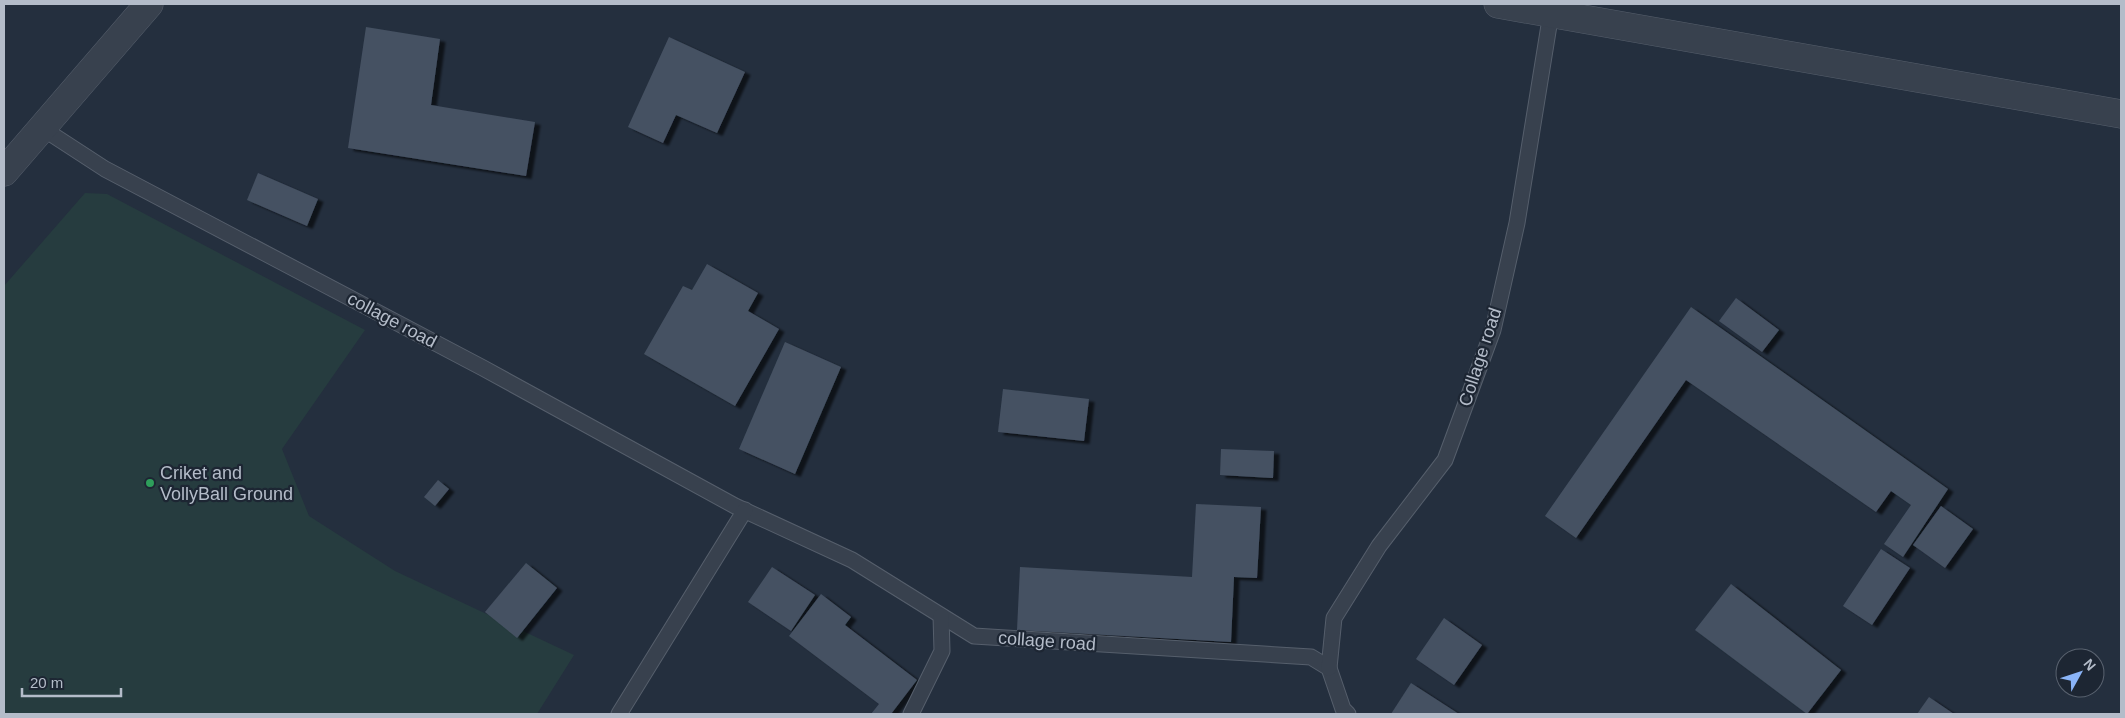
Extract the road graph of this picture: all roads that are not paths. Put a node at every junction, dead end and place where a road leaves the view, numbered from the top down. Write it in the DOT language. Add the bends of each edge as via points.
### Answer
graph roads {
  1 [pos="149,4"];
  2 [pos="1498,4"];
  3 [pos="1550,8"];
  4 [pos="2121,114"];
  5 [pos="42,128"];
  6 [pos="4,172"];
  7 [pos="745,510"];
  8 [pos="941,616"];
  9 [pos="1329,668"];
  10 [pos="619,714"];
  11 [pos="911,714"];
  12 [pos="1348,714"];
  1 -- 5 [label="street"];
  2 -- 3 [label="street"];
  3 -- 4 [label="street"];
  3 -- 9 [label="lane, Collage road" via="1517,224 1493,330 1444,460 1379,546 1334,618"];
  5 -- 6 [label="street"];
  5 -- 7 [label="lane, collage road" via="105,169"];
  7 -- 8 [label="lane, collage road" via="852,560"];
  7 -- 10 [label="lane"];
  8 -- 9 [label="lane, collage road" via="974,636 1311,657"];
  8 -- 11 [label="lane" via="942,651"];
  9 -- 12 [label="lane" via="1343,709"];
}
